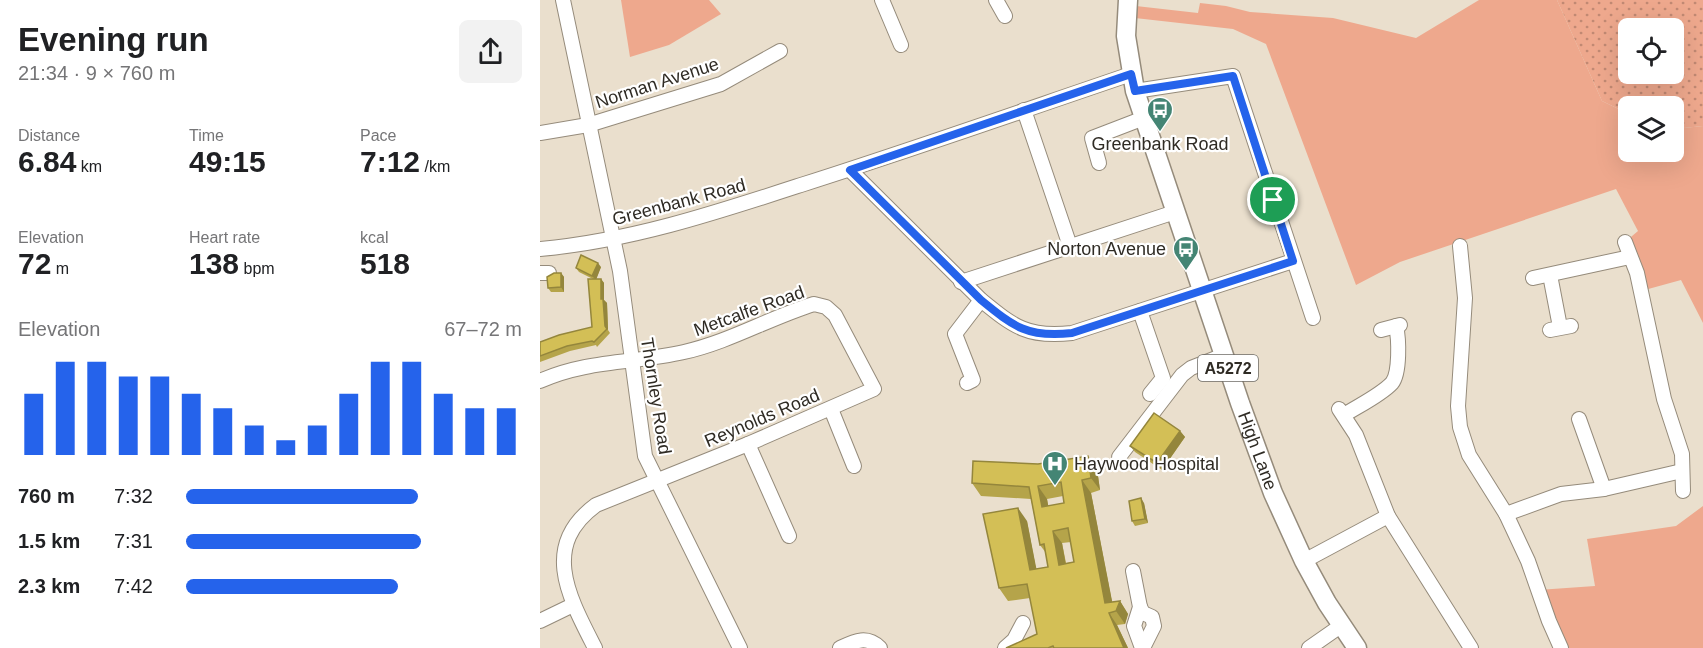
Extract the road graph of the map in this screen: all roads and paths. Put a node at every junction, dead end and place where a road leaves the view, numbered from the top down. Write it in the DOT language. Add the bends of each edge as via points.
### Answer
graph roads {
  1 [pos="563,0"];
  2 [pos="882,0"];
  3 [pos="996,0"];
  4 [pos="1128,0"];
  5 [pos="1005,16"];
  6 [pos="901,45"];
  7 [pos="780,51"];
  8 [pos="1133,82"];
  9 [pos="1024,110"];
  10 [pos="1144,118"];
  11 [pos="588,125"];
  12 [pos="540,133"];
  13 [pos="1099,163"];
  14 [pos="850,170"];
  15 [pos="1175,212"];
  16 [pos="613,238"];
  17 [pos="1625,242"];
  18 [pos="1070,246"];
  19 [pos="1460,246"];
  20 [pos="540,249"];
  21 [pos="1630,257"];
  22 [pos="1293,261"];
  23 [pos="1550,275"];
  24 [pos="1533,278"];
  25 [pos="961,282"];
  26 [pos="1203,290"];
  27 [pos="981,300"];
  28 [pos="1140,311"];
  29 [pos="1313,318"];
  30 [pos="1560,328"];
  31 [pos="1381,330"];
  32 [pos="1224,355"];
  33 [pos="632,360"];
  34 [pos="540,381"];
  35 [pos="872,382"];
  36 [pos="967,383"];
  37 [pos="1150,394"];
  38 [pos="831,409"];
  39 [pos="1579,419"];
  40 [pos="748,444"];
  41 [pos="1119,457"];
  42 [pos="854,466"];
  43 [pos="1682,471"];
  44 [pos="656,481"];
  45 [pos="1604,489"];
  46 [pos="1683,491"];
  47 [pos="1506,514"];
  48 [pos="1388,516"];
  49 [pos="789,536"];
  50 [pos="1304,561"];
  51 [pos="1133,571"];
  52 [pos="573,604"];
  53 [pos="540,621"];
  54 [pos="1023,623"];
  55 [pos="1342,625"];
  56 [pos="595,648"];
  57 [pos="740,648"];
  58 [pos="840,648"];
  59 [pos="880,648"];
  60 [pos="1005,648"];
  61 [pos="1142,648"];
  62 [pos="1309,648"];
  63 [pos="1357,648"];
  64 [pos="1471,648"];
  65 [pos="1561,648"];
  1 -- 11 [label="street, Thornley Road"];
  2 -- 6 [label="street"];
  3 -- 5 [label="street"];
  4 -- 8 [label="main road, High Lane / A5272" via="1126,36"];
  7 -- 11 [label="street, Norman Avenue" via="721,84"];
  8 -- 9 [label="street, Greenbank Road"];
  8 -- 10 [label="main road, High Lane / A5272"];
  8 -- 22 [label="street, Greenbank Road" via="1233,76"];
  9 -- 14 [label="street, Greenbank Road"];
  9 -- 18 [label="street"];
  10 -- 13 [label="street" via="1092,138"];
  10 -- 15 [label="main road, High Lane / A5272"];
  11 -- 12 [label="street, Norman Avenue"];
  11 -- 16 [label="street, Thornley Road"];
  14 -- 16 [label="street, Greenbank Road" via="687,222"];
  14 -- 25 [label="street"];
  15 -- 18 [label="street"];
  15 -- 26 [label="main road, High Lane / A5272"];
  16 -- 20 [label="street, Greenbank Road"];
  16 -- 33 [label="street, Thornley Road"];
  17 -- 21 [label="street"];
  18 -- 25 [label="street"];
  19 -- 47 [label="street" via="1470,298 1458,406 1460,427 1469,455"];
  21 -- 23 [label="street"];
  21 -- 43 [label="street" via="1637,273 1664,399 1682,454"];
  22 -- 26 [label="street"];
  22 -- 29 [label="street"];
  23 -- 24 [label="street"];
  23 -- 30 [label="street"];
  25 -- 27 [label="street"];
  26 -- 28 [label="street"];
  26 -- 32 [label="main road, High Lane / A5272"];
  27 -- 28 [label="street" via="1029,332 1049,335 1072,333"];
  27 -- 36 [label="street" via="955,334 973,380"];
  28 -- 37 [label="street" via="1163,378"];
  31 -- 48 [label="street" via="1398,326 1393,381 1342,412 1356,435"];
  32 -- 41 [label="street" via="1182,375"];
  32 -- 50 [label="main road, High Lane / A5272" via="1273,493"];
  33 -- 34 [label="street" via="586,366"];
  33 -- 35 [label="street, Metcalfe Road" via="708,346 819,305 835,315"];
  33 -- 44 [label="street, Thornley Road" via="645,456"];
  35 -- 38 [label="street, Reynolds Road" via="874,389"];
  38 -- 40 [label="street, Reynolds Road"];
  38 -- 42 [label="street"];
  39 -- 45 [label="street"];
  40 -- 44 [label="street, Reynolds Road"];
  40 -- 49 [label="street"];
  43 -- 45 [label="street"];
  43 -- 46 [label="street"];
  44 -- 52 [label="street, Reynolds Road" via="596,505 573,524 562,545 560,567 561,581"];
  44 -- 57 [label="street, Thornley Road"];
  45 -- 47 [label="street" via="1561,494"];
  47 -- 65 [label="street"];
  48 -- 50 [label="street"];
  48 -- 64 [label="street"];
  50 -- 55 [label="main road, High Lane / A5272"];
  51 -- 61 [label="street" via="1140,607 1134,626"];
  52 -- 53 [label="street"];
  52 -- 56 [label="street, Reynolds Road"];
  54 -- 60 [label="street"];
  55 -- 62 [label="street"];
  55 -- 63 [label="main road, High Lane / A5272"];
  58 -- 59 [label="street" via="864,639"];
}
